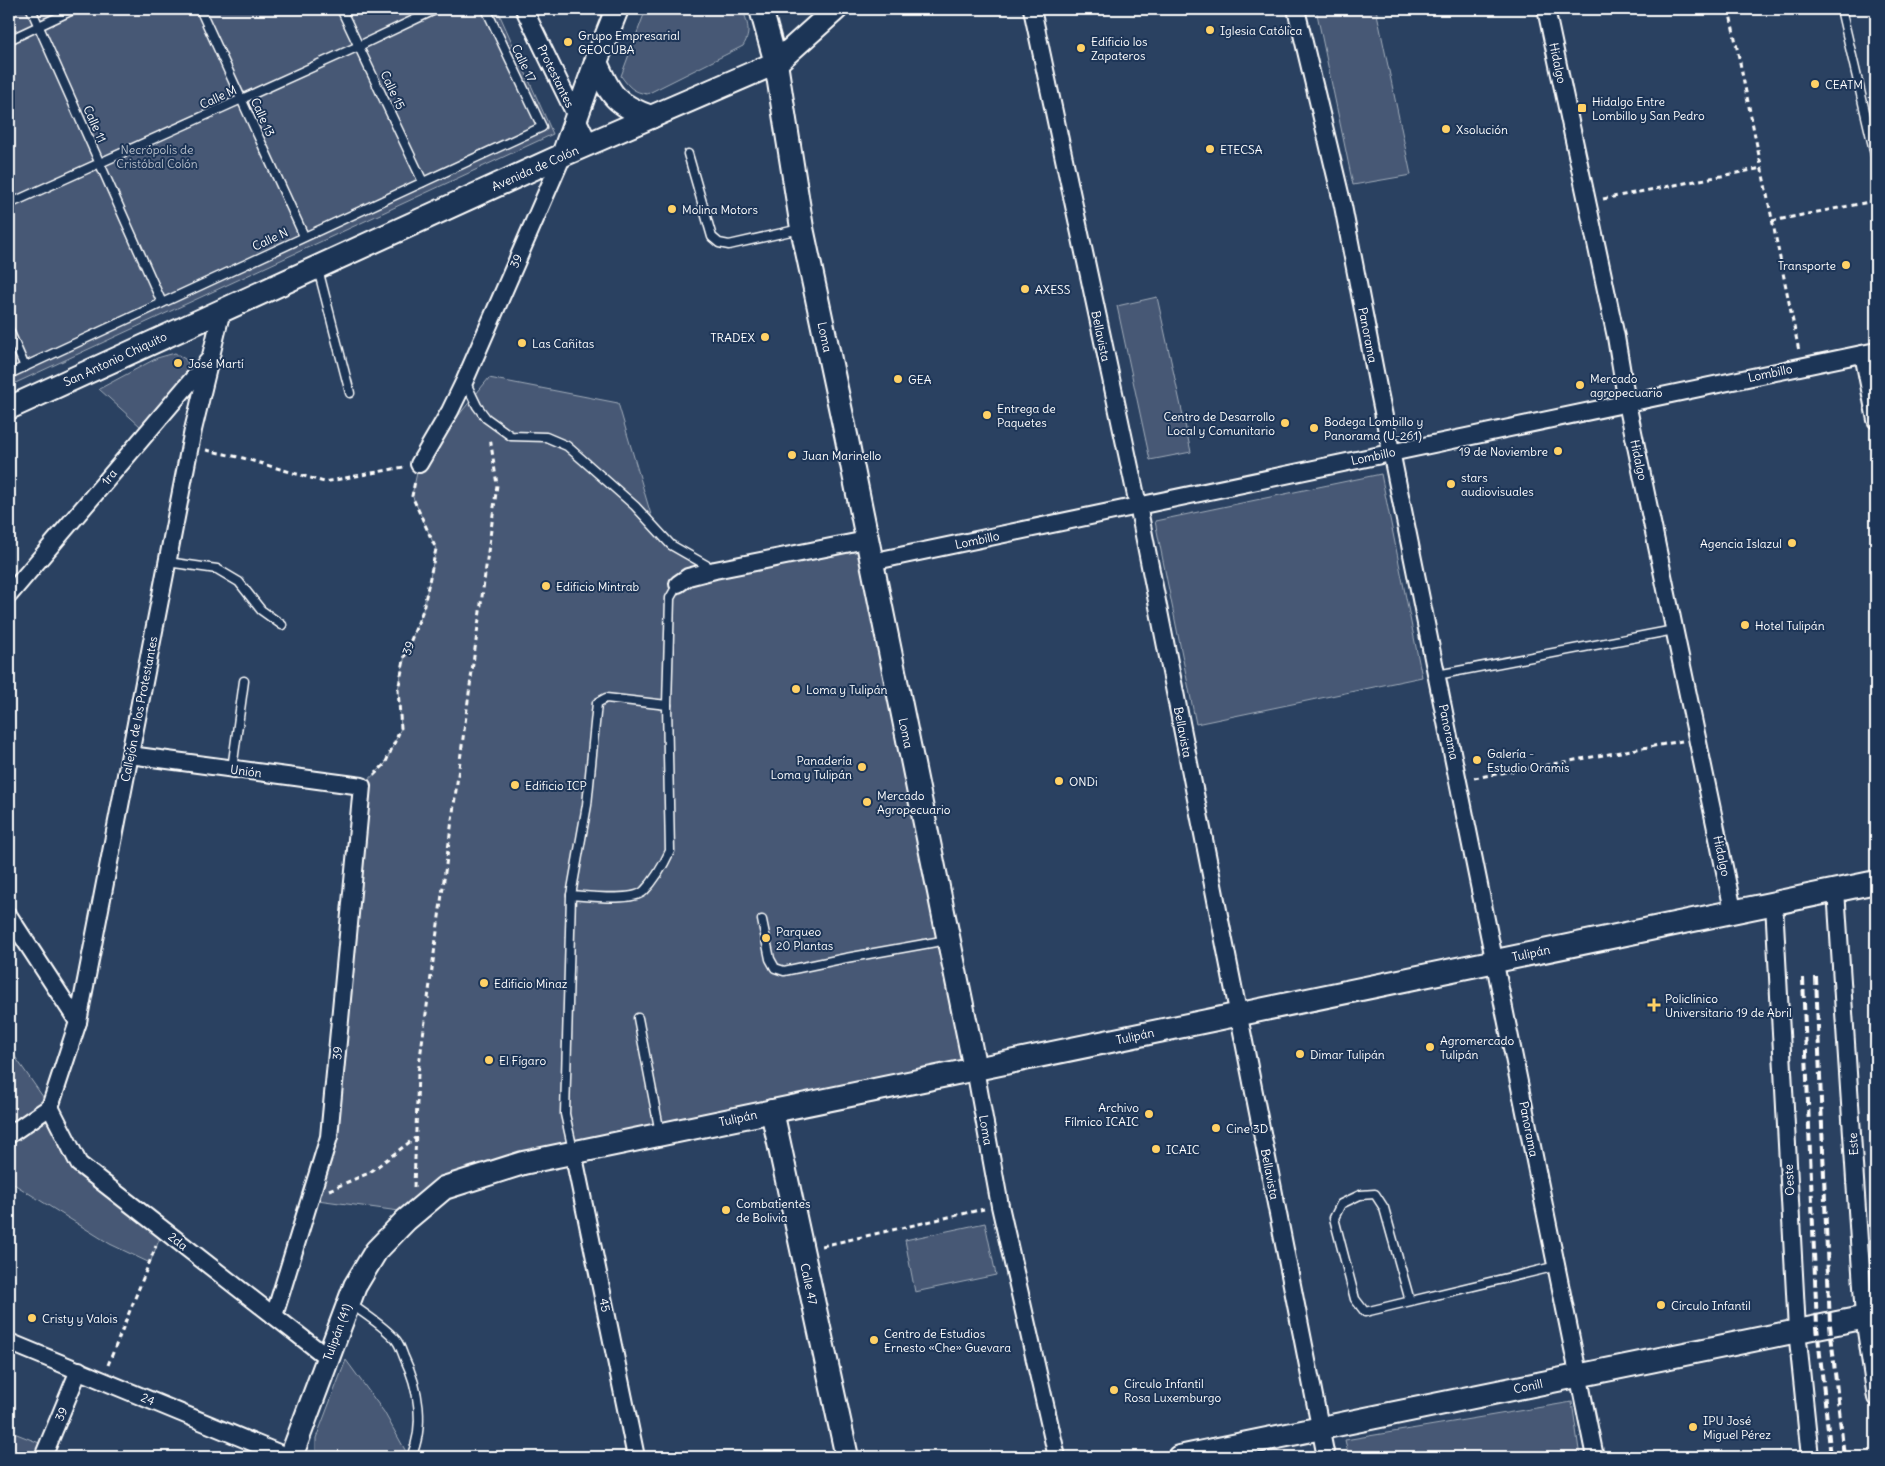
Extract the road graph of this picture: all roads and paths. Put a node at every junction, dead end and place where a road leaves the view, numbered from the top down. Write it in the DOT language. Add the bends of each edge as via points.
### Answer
graph roads {
  1 [pos="31,9"];
  2 [pos="76,9"];
  3 [pos="200,9"];
  4 [pos="342,9"];
  5 [pos="437,9"];
  6 [pos="486,9"];
  7 [pos="524,9"];
  8 [pos="617,9"];
  9 [pos="761,9"];
  10 [pos="836,9"];
  11 [pos="1032,9"];
  12 [pos="1296,9"];
  13 [pos="1546,9"];
  14 [pos="1729,9"];
  15 [pos="1841,9"];
  16 [pos="40,26"];
  17 [pos="9,40"];
  18 [pos="359,46"];
  19 [pos="596,62"];
  20 [pos="776,62"];
  21 [pos="242,98"];
  22 [pos="576,117"];
  23 [pos="651,117"];
  24 [pos="542,127"];
  25 [pos="589,143"];
  26 [pos="688,154"];
  27 [pos="563,155"];
  28 [pos="1876,159"];
  29 [pos="100,163"];
  30 [pos="1762,168"];
  31 [pos="424,182"];
  32 [pos="1876,196"];
  33 [pos="1587,202"];
  34 [pos="9,204"];
  35 [pos="1772,222"];
  36 [pos="802,228"];
  37 [pos="304,236"];
  38 [pos="317,267"];
  39 [pos="162,302"];
  40 [pos="222,310"];
  41 [pos="9,330"];
  42 [pos="1870,352"];
  43 [pos="209,359"];
  44 [pos="1802,366"];
  45 [pos="25,367"];
  46 [pos="9,374"];
  47 [pos="465,380"];
  48 [pos="350,393"];
  49 [pos="1627,403"];
  50 [pos="9,408"];
  51 [pos="486,418"];
  52 [pos="1876,420"];
  53 [pos="190,446"];
  54 [pos="1392,453"];
  55 [pos="419,464"];
  56 [pos="1138,505"];
  57 [pos="866,540"];
  58 [pos="167,562"];
  59 [pos="871,562"];
  60 [pos="715,570"];
  61 [pos="678,584"];
  62 [pos="9,595"];
  63 [pos="282,625"];
  64 [pos="1674,630"];
  65 [pos="1437,675"];
  66 [pos="244,681"];
  67 [pos="667,705"];
  68 [pos="1697,738"];
  69 [pos="130,755"];
  70 [pos="232,769"];
  71 [pos="1459,781"];
  72 [pos="362,786"];
  73 [pos="1876,882"];
  74 [pos="1836,890"];
  75 [pos="570,895"];
  76 [pos="1774,903"];
  77 [pos="1733,910"];
  78 [pos="9,916"];
  79 [pos="762,920"];
  80 [pos="949,940"];
  81 [pos="1495,961"];
  82 [pos="1238,1014"];
  83 [pos="638,1018"];
  84 [pos="78,1022"];
  85 [pos="975,1069"];
  86 [pos="50,1107"];
  87 [pos="772,1111"];
  88 [pos="660,1134"];
  89 [pos="9,1135"];
  90 [pos="415,1137"];
  91 [pos="573,1152"];
  92 [pos="310,1199"];
  93 [pos="1000,1206"];
  94 [pos="410,1216"];
  95 [pos="163,1230"];
  96 [pos="802,1251"];
  97 [pos="1557,1266"];
  98 [pos="1410,1301"];
  99 [pos="348,1302"];
  100 [pos="274,1316"];
  101 [pos="1870,1316"];
  102 [pos="1797,1330"];
  103 [pos="9,1342"];
  104 [pos="328,1358"];
  105 [pos="79,1370"];
  106 [pos="1579,1376"];
  107 [pos="102,1380"];
  108 [pos="1876,1398"];
  109 [pos="1321,1428"];
  110 [pos="43,1457"];
  111 [pos="289,1457"];
  112 [pos="411,1457"];
  113 [pos="636,1457"];
  114 [pos="847,1457"];
  115 [pos="1057,1457"];
  116 [pos="1179,1457"];
  117 [pos="1326,1457"];
  118 [pos="1595,1457"];
  119 [pos="1810,1457"];
  1 -- 16 [label="lane, Calle 11"];
  2 -- 16 [label="lane"];
  3 -- 21 [label="lane, Calle 13"];
  4 -- 18 [label="lane, Calle 15"];
  5 -- 18 [label="lane, Calle M"];
  6 -- 24 [label="lane, Calle 17"];
  7 -- 22 [label="street, Protestantes"];
  8 -- 19 [label="street, 39"];
  9 -- 20 [label="street, Loma"];
  10 -- 20 [label="street, Avenida de Colón"];
  11 -- 56 [label="street, Bellavista"];
  12 -- 54 [label="street, Panorama" via="1343,206"];
  13 -- 33 [label="street, Hidalgo"];
  14 -- 30 [label="path"];
  15 -- 28 [label="lane"];
  16 -- 17 [label="lane"];
  16 -- 29 [label="lane, Calle 11"];
  18 -- 21 [label="lane, Calle M"];
  18 -- 31 [label="lane, Calle 15"];
  19 -- 22 [label="street, 39"];
  19 -- 23 [label="street" via="606,87 619,102"];
  20 -- 23 [label="street, Avenida de Colón"];
  20 -- 36 [label="street, Loma"];
  21 -- 29 [label="lane, Calle M"];
  21 -- 37 [label="lane, Calle 13"];
  22 -- 25 [label="street, Protestantes"];
  22 -- 27 [label="street, 39"];
  23 -- 25 [label="street, Avenida de Colón"];
  24 -- 31 [label="lane, Calle N"];
  25 -- 27 [label="street, Avenida de Colón"];
  26 -- 36 [label="lane" via="712,237 719,243 729,245"];
  27 -- 38 [label="street, Avenida de Colón"];
  27 -- 47 [label="street, 39"];
  29 -- 34 [label="lane, Calle M"];
  29 -- 39 [label="lane, Calle 11"];
  30 -- 33 [label="path"];
  30 -- 35 [label="path"];
  31 -- 37 [label="lane, Calle N"];
  32 -- 35 [label="path" via="1874,201"];
  33 -- 49 [label="street, Hidalgo"];
  35 -- 44 [label="path"];
  36 -- 57 [label="street, Loma"];
  37 -- 39 [label="lane, Calle N"];
  38 -- 40 [label="street, Avenida de Colón"];
  38 -- 48 [label="lane"];
  39 -- 45 [label="lane, Calle N"];
  40 -- 43 [label="street, Callejón de los Protestantes"];
  40 -- 50 [label="street, San Antonio Chiquito"];
  41 -- 45 [label="lane"];
  42 -- 44 [label="street, Lombillo"];
  42 -- 52 [label="street"];
  43 -- 53 [label="street, Callejón de los Protestantes"];
  43 -- 62 [label="street, 1ra"];
  44 -- 49 [label="street, Lombillo"];
  45 -- 46 [label="lane, Calle N"];
  47 -- 51 [label="lane"];
  47 -- 55 [label="street, 39"];
  49 -- 54 [label="street, Lombillo"];
  49 -- 64 [label="street, Hidalgo"];
  51 -- 60 [label="lane" via="511,436 546,437 567,446 636,506 672,545"];
  51 -- 90 [label="path" via="497,484 418,1073"];
  53 -- 55 [label="path" via="324,482"];
  53 -- 58 [label="street, Callejón de los Protestantes"];
  54 -- 56 [label="street, Lombillo"];
  54 -- 65 [label="street, Panorama"];
  55 -- 72 [label="path, 39" via="412,496 436,549 423,610 405,654 398,690 401,728 385,764"];
  56 -- 59 [label="street, Lombillo"];
  56 -- 82 [label="street, Bellavista"];
  57 -- 59 [label="street, Loma"];
  57 -- 60 [label="street"];
  58 -- 63 [label="lane" via="217,568 239,582 261,610"];
  58 -- 69 [label="street, Callejón de los Protestantes"];
  59 -- 80 [label="street, Loma"];
  60 -- 61 [label="street" via="688,577"];
  61 -- 67 [label="lane" via="670,598"];
  64 -- 65 [label="lane"];
  64 -- 68 [label="street, Hidalgo"];
  65 -- 71 [label="street, Panorama"];
  66 -- 70 [label="lane"];
  67 -- 75 [label="lane" via="606,698 597,703 587,805"];
  67 -- 75 [label="lane" via="670,851 643,892 630,897"];
  68 -- 71 [label="path"];
  68 -- 77 [label="street, Hidalgo"];
  69 -- 70 [label="street, Unión"];
  69 -- 84 [label="street, Callejón de los Protestantes"];
  70 -- 72 [label="street, Unión"];
  71 -- 81 [label="street, Panorama"];
  72 -- 92 [label="street, 39" via="328,1137"];
  73 -- 74 [label="street, Tulipán"];
  74 -- 76 [label="street, Tulipán"];
  74 -- 101 [label="street, Este"];
  75 -- 91 [label="lane" via="565,1114"];
  76 -- 77 [label="street, Tulipán"];
  76 -- 102 [label="street, Oeste"];
  77 -- 81 [label="street, Tulipán"];
  78 -- 84 [label="street"];
  79 -- 80 [label="lane" via="770,959 775,968 784,970"];
  80 -- 85 [label="street, Loma"];
  81 -- 82 [label="street, Tulipán"];
  81 -- 97 [label="street, Panorama"];
  82 -- 85 [label="street, Tulipán"];
  82 -- 109 [label="street, Bellavista"];
  83 -- 88 [label="lane"];
  84 -- 86 [label="street, Callejón de los Protestantes"];
  85 -- 87 [label="street, Tulipán"];
  85 -- 93 [label="street, Loma"];
  86 -- 89 [label="street"];
  86 -- 95 [label="street, 2da" via="79,1164"];
  87 -- 88 [label="street, Tulipán"];
  87 -- 96 [label="street, Calle 47"];
  88 -- 91 [label="street, Tulipán"];
  90 -- 92 [label="path" via="369,1173"];
  90 -- 94 [label="path"];
  91 -- 94 [label="street, Tulipán" via="524,1163 444,1188"];
  91 -- 113 [label="street, 45"];
  92 -- 100 [label="street, 39"];
  93 -- 96 [label="path"];
  93 -- 115 [label="street, Loma"];
  94 -- 99 [label="street, Tulipán (41)" via="376,1251"];
  95 -- 100 [label="street, 2da"];
  95 -- 107 [label="path"];
  96 -- 114 [label="street, Calle 47"];
  97 -- 98 [label="lane"];
  97 -- 106 [label="street, Panorama"];
  98 -- 98 [label="lane" via="1365,1312 1355,1299 1334,1218 1341,1204 1360,1195 1375,1194 1384,1208"];
  99 -- 104 [label="street, Tulipán (41)"];
  99 -- 112 [label="lane" via="397,1341 410,1369 418,1402 419,1424"];
  100 -- 104 [label="street, 2da"];
  101 -- 102 [label="street, Conill"];
  101 -- 108 [label="street, Este"];
  102 -- 106 [label="street, Conill"];
  102 -- 119 [label="street, Oeste"];
  103 -- 105 [label="street, 24"];
  104 -- 111 [label="street, Tulipán (41)"];
  105 -- 107 [label="street, 24"];
  105 -- 110 [label="street, 39"];
  106 -- 109 [label="street, Conill"];
  106 -- 118 [label="street, Panorama"];
  107 -- 111 [label="street, 24"];
  109 -- 116 [label="street, Conill"];
  109 -- 117 [label="street, Bellavista"];
}
